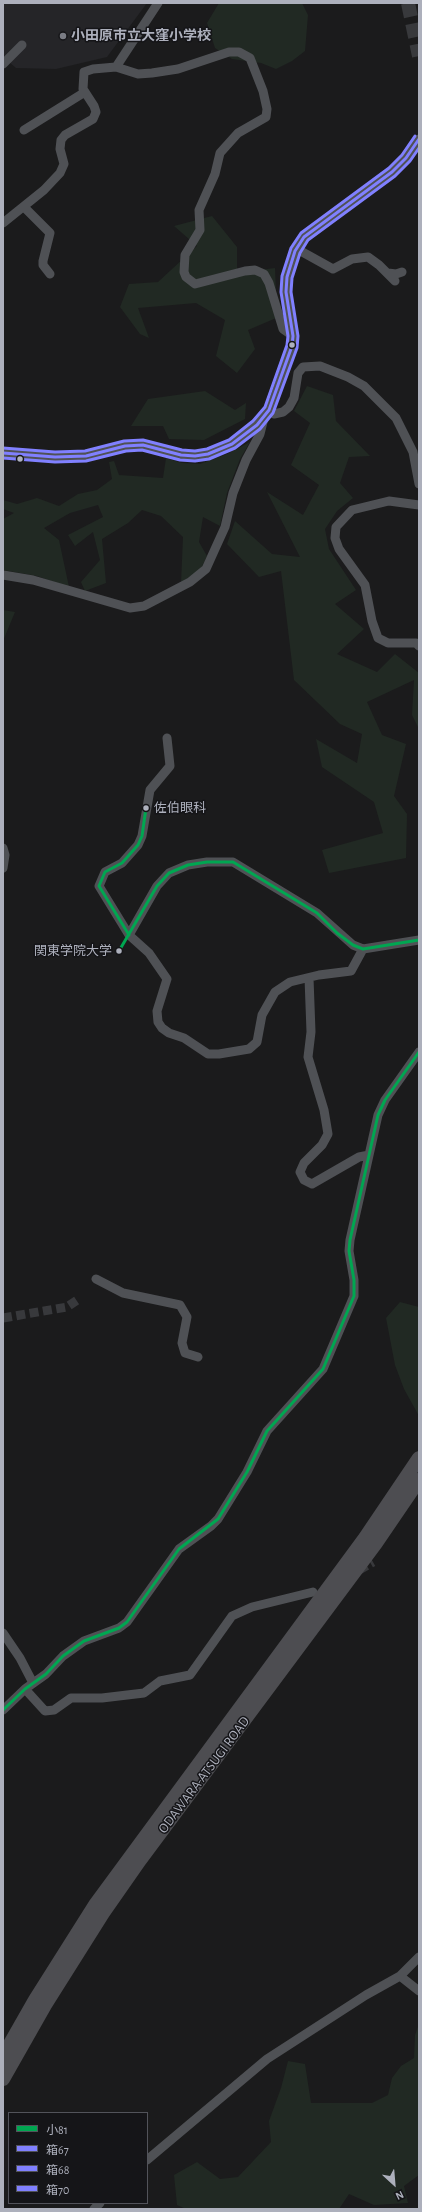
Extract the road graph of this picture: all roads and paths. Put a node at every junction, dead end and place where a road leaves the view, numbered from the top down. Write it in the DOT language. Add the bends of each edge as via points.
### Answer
graph roads {
  1 [pos="158,3"];
  2 [pos="22,45"];
  3 [pos="3,64"];
  4 [pos="116,67"];
  5 [pos="85,92"];
  6 [pos="24,130"];
  7 [pos="419,139"];
  8 [pos="24,207"];
  9 [pos="3,223"];
  10 [pos="297,248"];
  11 [pos="402,272"];
  12 [pos="388,273"];
  13 [pos="50,274"];
  14 [pos="395,281"];
  15 [pos="293,336"];
  16 [pos="267,412"];
  17 [pos="3,453"];
  18 [pos="419,484"];
  19 [pos="419,505"];
  20 [pos="3,575"];
  21 [pos="419,646"];
  22 [pos="167,738"];
  23 [pos="3,848"];
  24 [pos="3,868"];
  25 [pos="129,935"];
  26 [pos="419,940"];
  27 [pos="363,949"];
  28 [pos="309,978"];
  29 [pos="419,1052"];
  30 [pos="369,1155"];
  31 [pos="96,1279"];
  32 [pos="198,1357"];
  33 [pos="419,1458"];
  34 [pos="419,1480"];
  35 [pos="313,1592"];
  36 [pos="3,1633"];
  37 [pos="282,1661"];
  38 [pos="33,1683"];
  39 [pos="25,1689"];
  40 [pos="3,1710"];
  41 [pos="135,1857"];
  42 [pos="419,1957"];
  43 [pos="400,1976"];
  44 [pos="419,1991"];
  45 [pos="3,2056"];
  46 [pos="3,2079"];
  47 [pos="148,2159"];
  1 -- 4 [label="street"];
  2 -- 3 [label="street"];
  4 -- 5 [label="street" via="84,72"];
  4 -- 15 [label="street" via="138,74 178,69 229,52 239,52 250,58 263,91 266,117 243,130 220,153 216,174 199,210 200,230 185,255 184,272 195,284 245,271 255,270 264,274 283,329"];
  5 -- 6 [label="street"];
  5 -- 8 [label="street" via="96,112 93,119 61,140 64,164 60,173"];
  7 -- 10 [label="street" via="392,172 304,237"];
  8 -- 9 [label="street"];
  8 -- 13 [label="street" via="50,233 43,261"];
  10 -- 12 [label="street" via="333,269 352,259 368,258"];
  10 -- 15 [label="street" via="287,277 286,292"];
  11 -- 12 [label="street"];
  12 -- 14 [label="street"];
  15 -- 16 [label="street" via="286,367"];
  16 -- 17 [label="street" via="257,425 232,444 208,454 181,455 143,445 126,446 86,456 55,457"];
  16 -- 18 [label="street" via="283,412 289,407 294,398 298,373 303,368 310,365 320,366 348,377 364,386 396,418 413,452"];
  16 -- 20 [label="street" via="260,434 233,493 225,527 216,549 206,569 190,582 144,606 130,608 33,580"];
  19 -- 21 [label="street" via="390,501 352,510 336,527 335,538 339,549 365,585 378,638 388,643 416,643"];
  22 -- 25 [label="street" via="170,766 150,790 138,845 122,863 105,872 99,886"];
  23 -- 24 [label="street"];
  25 -- 27 [label="street" via="157,886 169,873 188,865 233,862 317,913 338,933"];
  25 -- 28 [label="street" via="153,957 167,979 158,1012 159,1025 165,1031 184,1038 208,1054 235,1052 252,1047 256,1042 262,1015 275,992 290,982"];
  26 -- 27 [label="street"];
  27 -- 28 [label="street" via="351,971"];
  28 -- 30 [label="street" via="311,1032 308,1057 324,1110 328,1134 322,1145 304,1163 300,1172 304,1180 312,1184 359,1157"];
  29 -- 30 [label="street" via="380,1107"];
  30 -- 38 [label="street" via="350,1240 354,1296 323,1369 267,1431 247,1472 218,1519 179,1549 127,1622 119,1628 84,1641"];
  31 -- 32 [label="street" via="123,1293 180,1305 187,1317 182,1343 185,1353"];
  33 -- 37 [label="highway, ODAWARA-ATSUGI ROAD"];
  34 -- 37 [label="highway, ODAWARA-ATSUGI ROAD" via="376,1543"];
  35 -- 39 [label="street" via="252,1607 232,1616 190,1675 160,1681 144,1692 102,1698 71,1698 54,1710 45,1711"];
  36 -- 38 [label="street"];
  37 -- 41 [label="highway, ODAWARA-ATSUGI ROAD"];
  38 -- 39 [label="street"];
  39 -- 40 [label="street"];
  41 -- 45 [label="highway, ODAWARA-ATSUGI ROAD" via="94,1905"];
  41 -- 46 [label="highway, ODAWARA-ATSUGI ROAD" via="45,2004"];
  42 -- 43 [label="street"];
  43 -- 44 [label="street"];
  43 -- 47 [label="street" via="267,2059"];
}
